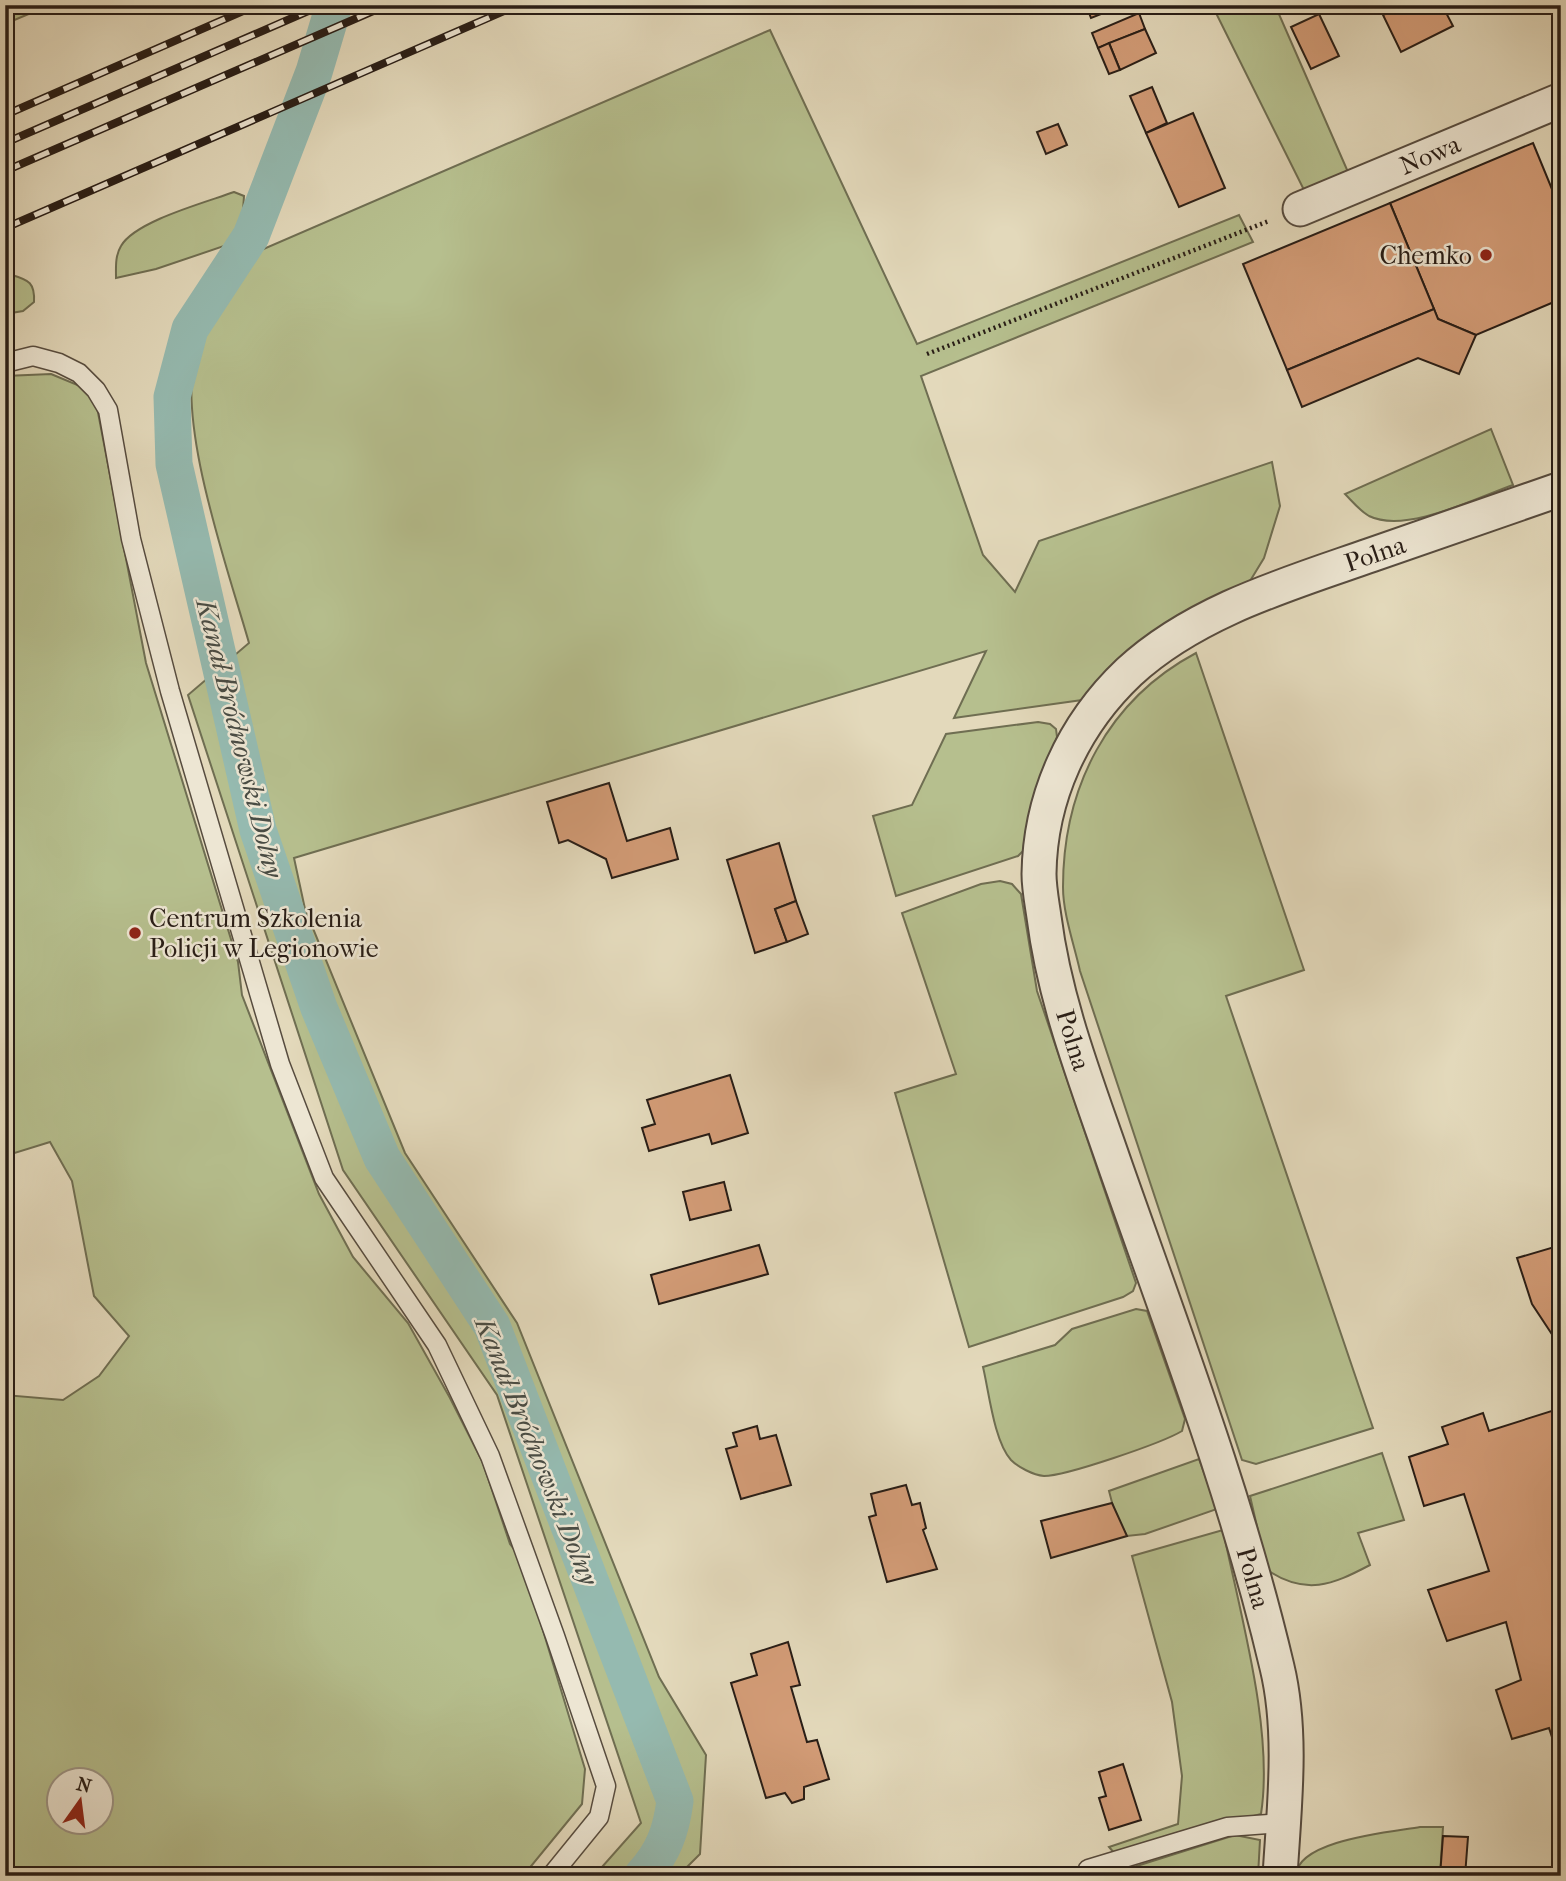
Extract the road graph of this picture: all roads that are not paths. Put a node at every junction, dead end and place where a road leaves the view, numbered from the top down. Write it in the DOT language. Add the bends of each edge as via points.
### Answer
graph roads {
  1 [pos="1561,100"];
  2 [pos="1300,209"];
  3 [pos="5,363"];
  4 [pos="1561,489"];
  5 [pos="1283,1823"];
  6 [pos="1088,1869"];
  7 [pos="551,1876"];
  8 [pos="1280,1876"];
  1 -- 2 [label="street, Nowa"];
  3 -- 7 [label="lane" via="33,356 60,363 79,373 108,410 131,539 170,691 280,1064 324,1178 437,1345 490,1456 555,1636 606,1786 599,1817"];
  4 -- 5 [label="street, Polna" via="1234,605 1173,639 1130,671 1093,712 1067,754 1046,814 1038,878 1047,944 1067,1026 1210,1437 1279,1672"];
  5 -- 6 [label="lane" via="1227,1827"];
  5 -- 8 [label="street, Polna"];
}
